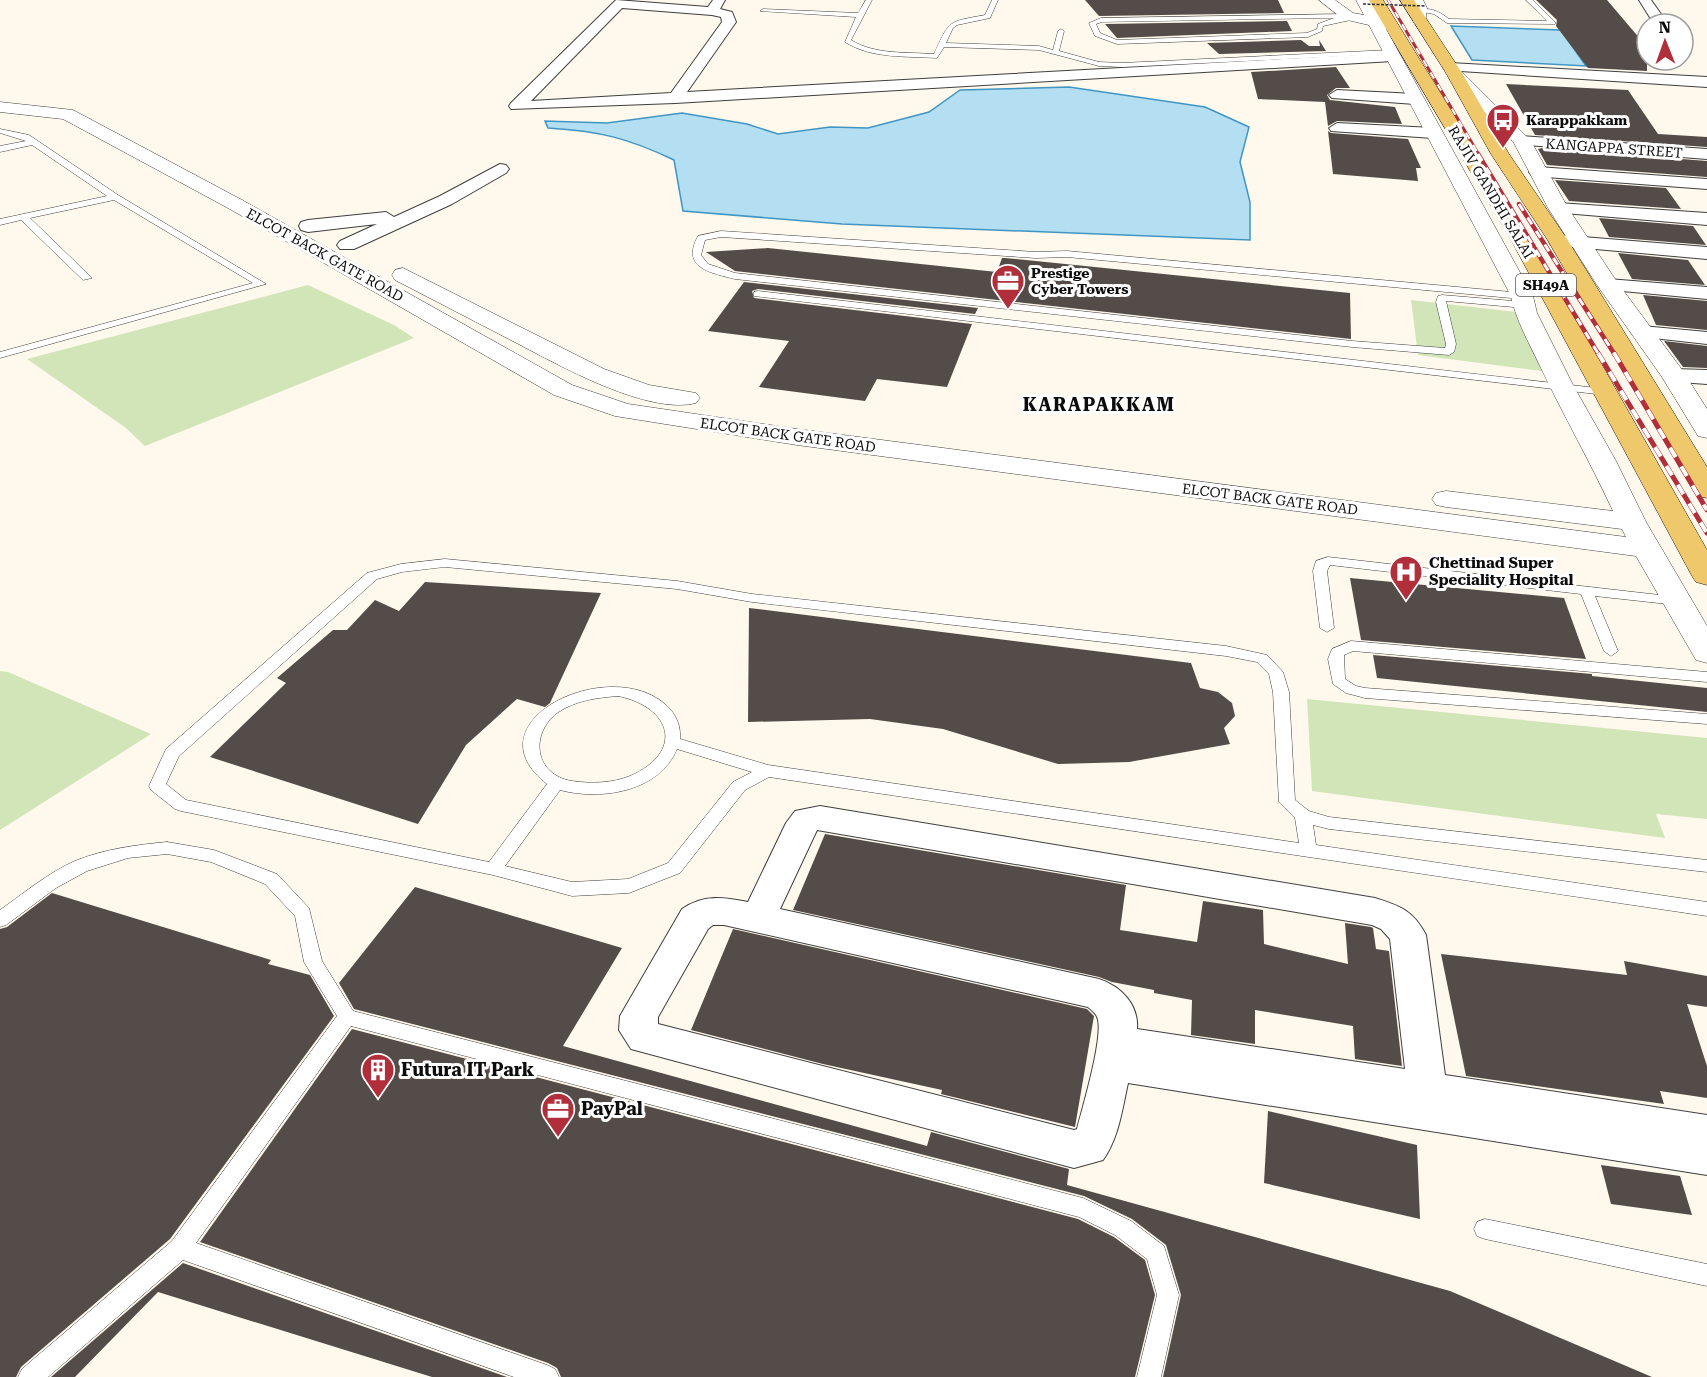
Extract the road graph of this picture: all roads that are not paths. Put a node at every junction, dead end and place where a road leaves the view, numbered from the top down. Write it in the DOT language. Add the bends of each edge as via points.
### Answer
graph roads {
  1 [pos="869,0"];
  2 [pos="995,0"];
  3 [pos="1326,0"];
  4 [pos="1528,0"];
  5 [pos="620,2"];
  6 [pos="716,5"];
  7 [pos="1418,8"];
  8 [pos="763,11"];
  9 [pos="1367,12"];
  10 [pos="860,15"];
  11 [pos="1061,31"];
  12 [pos="942,45"];
  13 [pos="1056,51"];
  14 [pos="1392,54"];
  15 [pos="948,62"];
  16 [pos="1452,70"];
  17 [pos="1703,81"];
  18 [pos="940,83"];
  19 [pos="1337,95"];
  20 [pos="675,98"];
  21 [pos="1415,99"];
  22 [pos="3,102"];
  23 [pos="1337,128"];
  24 [pos="0,131"];
  25 [pos="1433,133"];
  26 [pos="1521,141"];
  27 [pos="33,142"];
  28 [pos="0,148"];
  29 [pos="1707,154"];
  30 [pos="500,169"];
  31 [pos="1538,172"];
  32 [pos="1707,184"];
  33 [pos="115,196"];
  34 [pos="1558,208"];
  35 [pos="409,216"];
  36 [pos="23,217"];
  37 [pos="1707,219"];
  38 [pos="1481,220"];
  39 [pos="0,222"];
  40 [pos="1510,222"];
  41 [pos="308,226"];
  42 [pos="1558,241"];
  43 [pos="1582,242"];
  44 [pos="347,245"];
  45 [pos="1707,253"];
  46 [pos="87,278"];
  47 [pos="1608,285"];
  48 [pos="1707,293"];
  49 [pos="758,294"];
  50 [pos="1524,301"];
  51 [pos="473,310"];
  52 [pos="441,320"];
  53 [pos="1642,332"];
  54 [pos="1707,338"];
  55 [pos="0,355"];
  56 [pos="1674,376"];
  57 [pos="1707,377"];
  58 [pos="1561,385"];
  59 [pos="1605,392"];
  60 [pos="1707,430"];
  61 [pos="1329,484"];
  62 [pos="1707,490"];
  63 [pos="1423,496"];
  64 [pos="1632,522"];
  65 [pos="1646,548"];
  66 [pos="1707,576"];
  67 [pos="1586,590"];
  68 [pos="1677,601"];
  69 [pos="1327,628"];
  70 [pos="1611,651"];
  71 [pos="1707,652"];
  72 [pos="1707,677"];
  73 [pos="1707,719"];
  74 [pos="673,742"];
  75 [pos="766,771"];
  76 [pos="556,783"];
  77 [pos="1303,816"];
  78 [pos="1308,849"];
  79 [pos="1707,866"];
  80 [pos="493,869"];
  81 [pos="1707,909"];
  82 [pos="758,919"];
  83 [pos="0,920"];
  84 [pos="347,1017"];
  85 [pos="1114,1053"];
  86 [pos="1427,1090"];
  87 [pos="1707,1132"];
  88 [pos="1707,1156"];
  89 [pos="1485,1229"];
  90 [pos="180,1248"];
  91 [pos="1707,1275"];
  92 [pos="30,1377"];
  93 [pos="547,1377"];
  94 [pos="1149,1377"];
  1 -- 10 [label="lane"];
  2 -- 12 [label="lane" via="988,17 950,27"];
  3 -- 9 [label="street"];
  4 -- 7 [label="lane" via="1553,23 1448,21 1436,12"];
  5 -- 6 [label="street"];
  5 -- 20 [label="street" via="517,106"];
  6 -- 20 [label="street" via="728,15 729,22"];
  7 -- 16 [label="main road, RAJIV GANDHI SALAI / SH49A"];
  8 -- 10 [label="lane"];
  9 -- 9 [label="lane" via="1320,25 1316,34 1117,42 1101,38 1092,24 1101,20"];
  9 -- 14 [label="street"];
  9 -- 40 [label="main road, RAJIV GANDHI SALAI / SH49A"];
  10 -- 12 [label="lane" via="847,41 855,48 936,56"];
  11 -- 13 [label="lane"];
  12 -- 13 [label="lane"];
  13 -- 14 [label="lane" via="1099,64 1122,65"];
  14 -- 18 [label="street"];
  14 -- 21 [label="street"];
  15 -- 18 [label="street"];
  16 -- 17 [label="street"];
  16 -- 26 [label="street"];
  16 -- 42 [label="main road, RAJIV GANDHI SALAI / SH49A" via="1500,154"];
  18 -- 20 [label="street"];
  19 -- 21 [label="street"];
  21 -- 25 [label="street"];
  22 -- 41 [label="street, ELCOT BACK GATE ROAD" via="83,106 111,117"];
  22 -- 52 [label="street, ELCOT BACK GATE ROAD" via="67,114"];
  23 -- 25 [label="street"];
  24 -- 27 [label="lane"];
  25 -- 38 [label="street"];
  26 -- 29 [label="street, KANGAPPA STREET"];
  26 -- 31 [label="street"];
  27 -- 28 [label="lane"];
  27 -- 33 [label="lane"];
  30 -- 35 [label="street"];
  31 -- 32 [label="street"];
  31 -- 34 [label="street"];
  33 -- 36 [label="lane"];
  33 -- 55 [label="lane" via="261,285"];
  34 -- 37 [label="street"];
  34 -- 43 [label="street"];
  35 -- 41 [label="street"];
  35 -- 44 [label="street"];
  36 -- 39 [label="lane"];
  36 -- 46 [label="lane"];
  38 -- 40 [label="street"];
  38 -- 50 [label="street"];
  40 -- 59 [label="main road, RAJIV GANDHI SALAI / SH49A"];
  41 -- 44 [label="street, ELCOT BACK GATE ROAD"];
  42 -- 43 [label="street"];
  42 -- 62 [label="main road, RAJIV GANDHI SALAI / SH49A"];
  43 -- 45 [label="street"];
  43 -- 47 [label="street"];
  44 -- 51 [label="street, ELCOT BACK GATE ROAD"];
  47 -- 48 [label="street"];
  47 -- 53 [label="street"];
  49 -- 58 [label="lane"];
  50 -- 50 [label="lane" via="1442,298 1451,344 1449,352 735,276 702,265 696,250 700,238 721,234 1067,254"];
  50 -- 58 [label="street" via="1526,314"];
  51 -- 52 [label="street"];
  51 -- 61 [label="street, ELCOT BACK GATE ROAD" via="595,374 645,392"];
  52 -- 65 [label="street, ELCOT BACK GATE ROAD" via="563,390 624,411"];
  53 -- 54 [label="street"];
  53 -- 56 [label="street"];
  56 -- 57 [label="street"];
  56 -- 60 [label="street"];
  58 -- 59 [label="lane"];
  58 -- 64 [label="street"];
  59 -- 66 [label="main road, RAJIV GANDHI SALAI / SH49A"];
  63 -- 64 [label="street"];
  64 -- 65 [label="street"];
  65 -- 68 [label="street"];
  67 -- 68 [label="lane"];
  67 -- 69 [label="lane" via="1328,561 1320,571"];
  67 -- 70 [label="lane"];
  68 -- 71 [label="street"];
  72 -- 73 [label="lane" via="1351,646 1343,647 1335,659 1338,681 1365,693"];
  74 -- 75 [label="lane"];
  74 -- 76 [label="lane" via="665,758 650,772 629,783 604,789"];
  74 -- 76 [label="lane" via="673,724 662,708 643,697 618,691 591,693 565,702 544,716 531,733 529,752 538,770"];
  75 -- 78 [label="lane"];
  75 -- 80 [label="lane" via="739,786 674,868 629,886 572,889"];
  76 -- 80 [label="lane"];
  77 -- 78 [label="lane"];
  77 -- 79 [label="lane" via="1329,823"];
  77 -- 80 [label="lane" via="1287,802 1281,692 1276,672 1262,658 752,598 677,585 445,563 372,576 172,753 157,786 181,804"];
  78 -- 81 [label="lane"];
  82 -- 85 [label="street" via="1099,994 1114,1008 1118,1023"];
  82 -- 85 [label="street" via="706,911 695,919 639,1016 638,1030 645,1037 1074,1149 1088,1147 1096,1136"];
  82 -- 86 [label="street" via="798,832 807,820 820,818 1375,912 1394,919 1408,935"];
  83 -- 84 [label="lane" via="81,866 128,852 167,848 214,856 271,879 303,913 313,962"];
  84 -- 90 [label="lane"];
  84 -- 94 [label="lane" via="1083,1208 1123,1228 1156,1253 1168,1295"];
  85 -- 86 [label="street"];
  85 -- 88 [label="street"];
  86 -- 87 [label="street"];
  89 -- 91 [label="lane"];
  90 -- 92 [label="lane"];
  90 -- 93 [label="lane"];
}
